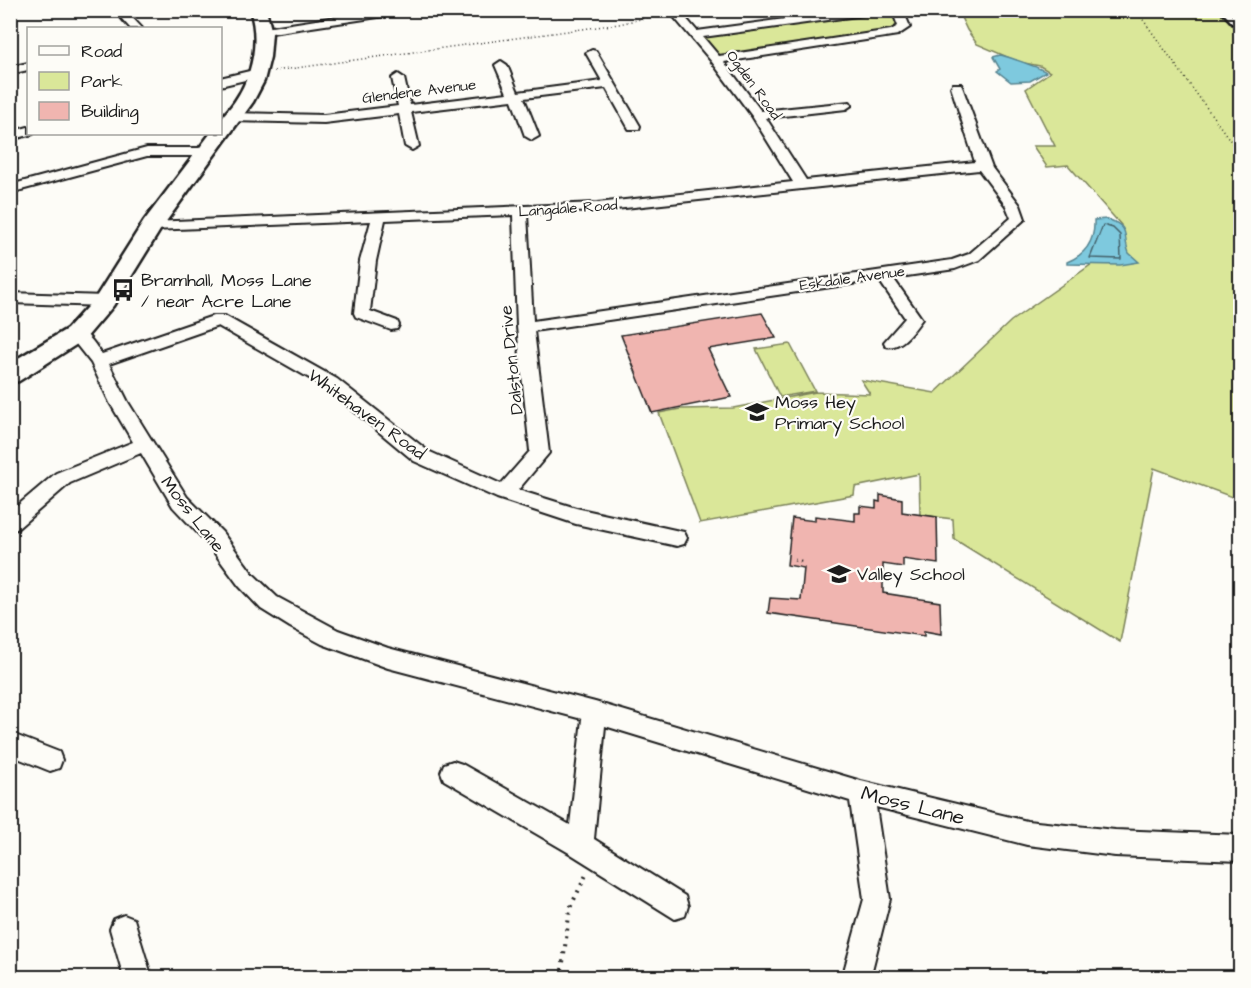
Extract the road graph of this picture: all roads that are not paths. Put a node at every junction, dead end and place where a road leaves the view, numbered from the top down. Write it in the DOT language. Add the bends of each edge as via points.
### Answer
graph roads {
  1 [pos="119,10"];
  2 [pos="258,10"];
  3 [pos="405,10"];
  4 [pos="879,10"];
  5 [pos="897,10"];
  6 [pos="1224,10"];
  7 [pos="674,11"];
  8 [pos="135,27"];
  9 [pos="1240,28"];
  10 [pos="265,31"];
  11 [pos="696,35"];
  12 [pos="592,53"];
  13 [pos="716,60"];
  14 [pos="501,65"];
  15 [pos="27,67"];
  16 [pos="10,71"];
  17 [pos="258,73"];
  18 [pos="398,78"];
  19 [pos="222,82"];
  20 [pos="611,84"];
  21 [pos="957,87"];
  22 [pos="516,96"];
  23 [pos="846,105"];
  24 [pos="404,110"];
  25 [pos="758,114"];
  26 [pos="634,126"];
  27 [pos="223,128"];
  28 [pos="27,131"];
  29 [pos="218,135"];
  30 [pos="10,136"];
  31 [pos="532,136"];
  32 [pos="412,146"];
  33 [pos="207,152"];
  34 [pos="983,165"];
  35 [pos="801,184"];
  36 [pos="10,189"];
  37 [pos="520,211"];
  38 [pos="379,217"];
  39 [pos="152,226"];
  40 [pos="883,274"];
  41 [pos="10,298"];
  42 [pos="105,301"];
  43 [pos="390,325"];
  44 [pos="525,327"];
  45 [pos="76,334"];
  46 [pos="892,342"];
  47 [pos="99,361"];
  48 [pos="10,375"];
  49 [pos="143,445"];
  50 [pos="504,493"];
  51 [pos="10,524"];
  52 [pos="677,538"];
  53 [pos="595,712"];
  54 [pos="10,744"];
  55 [pos="50,760"];
  56 [pos="453,772"];
  57 [pos="861,793"];
  58 [pos="1240,848"];
  59 [pos="588,850"];
  60 [pos="675,906"];
  61 [pos="124,929"];
  62 [pos="138,978"];
  63 [pos="856,978"];
  1 -- 8 [label="street"];
  2 -- 10 [label="main road"];
  3 -- 10 [label="street"];
  4 -- 11 [label="street"];
  5 -- 13 [label="street" via="904,27 894,33"];
  6 -- 9 [label="lane"];
  7 -- 11 [label="street, Ogden Road"];
  10 -- 17 [label="main road"];
  11 -- 13 [label="street, Ogden Road"];
  12 -- 20 [label="street"];
  13 -- 25 [label="street, Ogden Road"];
  14 -- 22 [label="street"];
  15 -- 16 [label="street"];
  17 -- 19 [label="street"];
  17 -- 27 [label="main road" via="244,101"];
  18 -- 24 [label="street"];
  20 -- 22 [label="street, Glendene Avenue"];
  20 -- 26 [label="street"];
  21 -- 34 [label="street, Eskdale Avenue"];
  22 -- 24 [label="street, Glendene Avenue"];
  22 -- 31 [label="street"];
  23 -- 25 [label="street"];
  24 -- 27 [label="street, Glendene Avenue"];
  24 -- 32 [label="street"];
  25 -- 35 [label="street, Ogden Road"];
  28 -- 30 [label="street"];
  29 -- 33 [label="main road"];
  33 -- 36 [label="street" via="147,152"];
  33 -- 39 [label="main road"];
  34 -- 35 [label="street, Langdale Road"];
  34 -- 40 [label="street, Eskdale Avenue" via="1018,211 1018,219 967,261"];
  35 -- 37 [label="street, Langdale Road" via="597,207"];
  37 -- 38 [label="street, Langdale Road"];
  37 -- 44 [label="street, Dalston Drive"];
  38 -- 39 [label="street, Langdale Road"];
  38 -- 43 [label="street" via="368,261 362,313"];
  39 -- 42 [label="main road"];
  40 -- 44 [label="street, Eskdale Avenue"];
  40 -- 46 [label="street" via="914,319"];
  41 -- 42 [label="street"];
  42 -- 45 [label="main road"];
  44 -- 50 [label="street, Dalston Drive" via="540,453"];
  45 -- 47 [label="street, Moss Lane"];
  45 -- 48 [label="main road"];
  47 -- 49 [label="street, Moss Lane"];
  47 -- 50 [label="street, Whitehaven Road" via="219,320 331,383 421,456"];
  49 -- 51 [label="street" via="63,478"];
  49 -- 53 [label="street, Moss Lane" via="180,502 215,538 246,580 269,603 298,621 388,658"];
  50 -- 52 [label="street, Whitehaven Road" via="576,516"];
  53 -- 57 [label="street, Moss Lane"];
  53 -- 59 [label="street"];
  54 -- 55 [label="street"];
  56 -- 59 [label="street"];
  57 -- 58 [label="street, Moss Lane" via="1027,833 1115,843"];
  57 -- 63 [label="street" via="877,899"];
  59 -- 60 [label="street"];
  61 -- 62 [label="street"];
}
